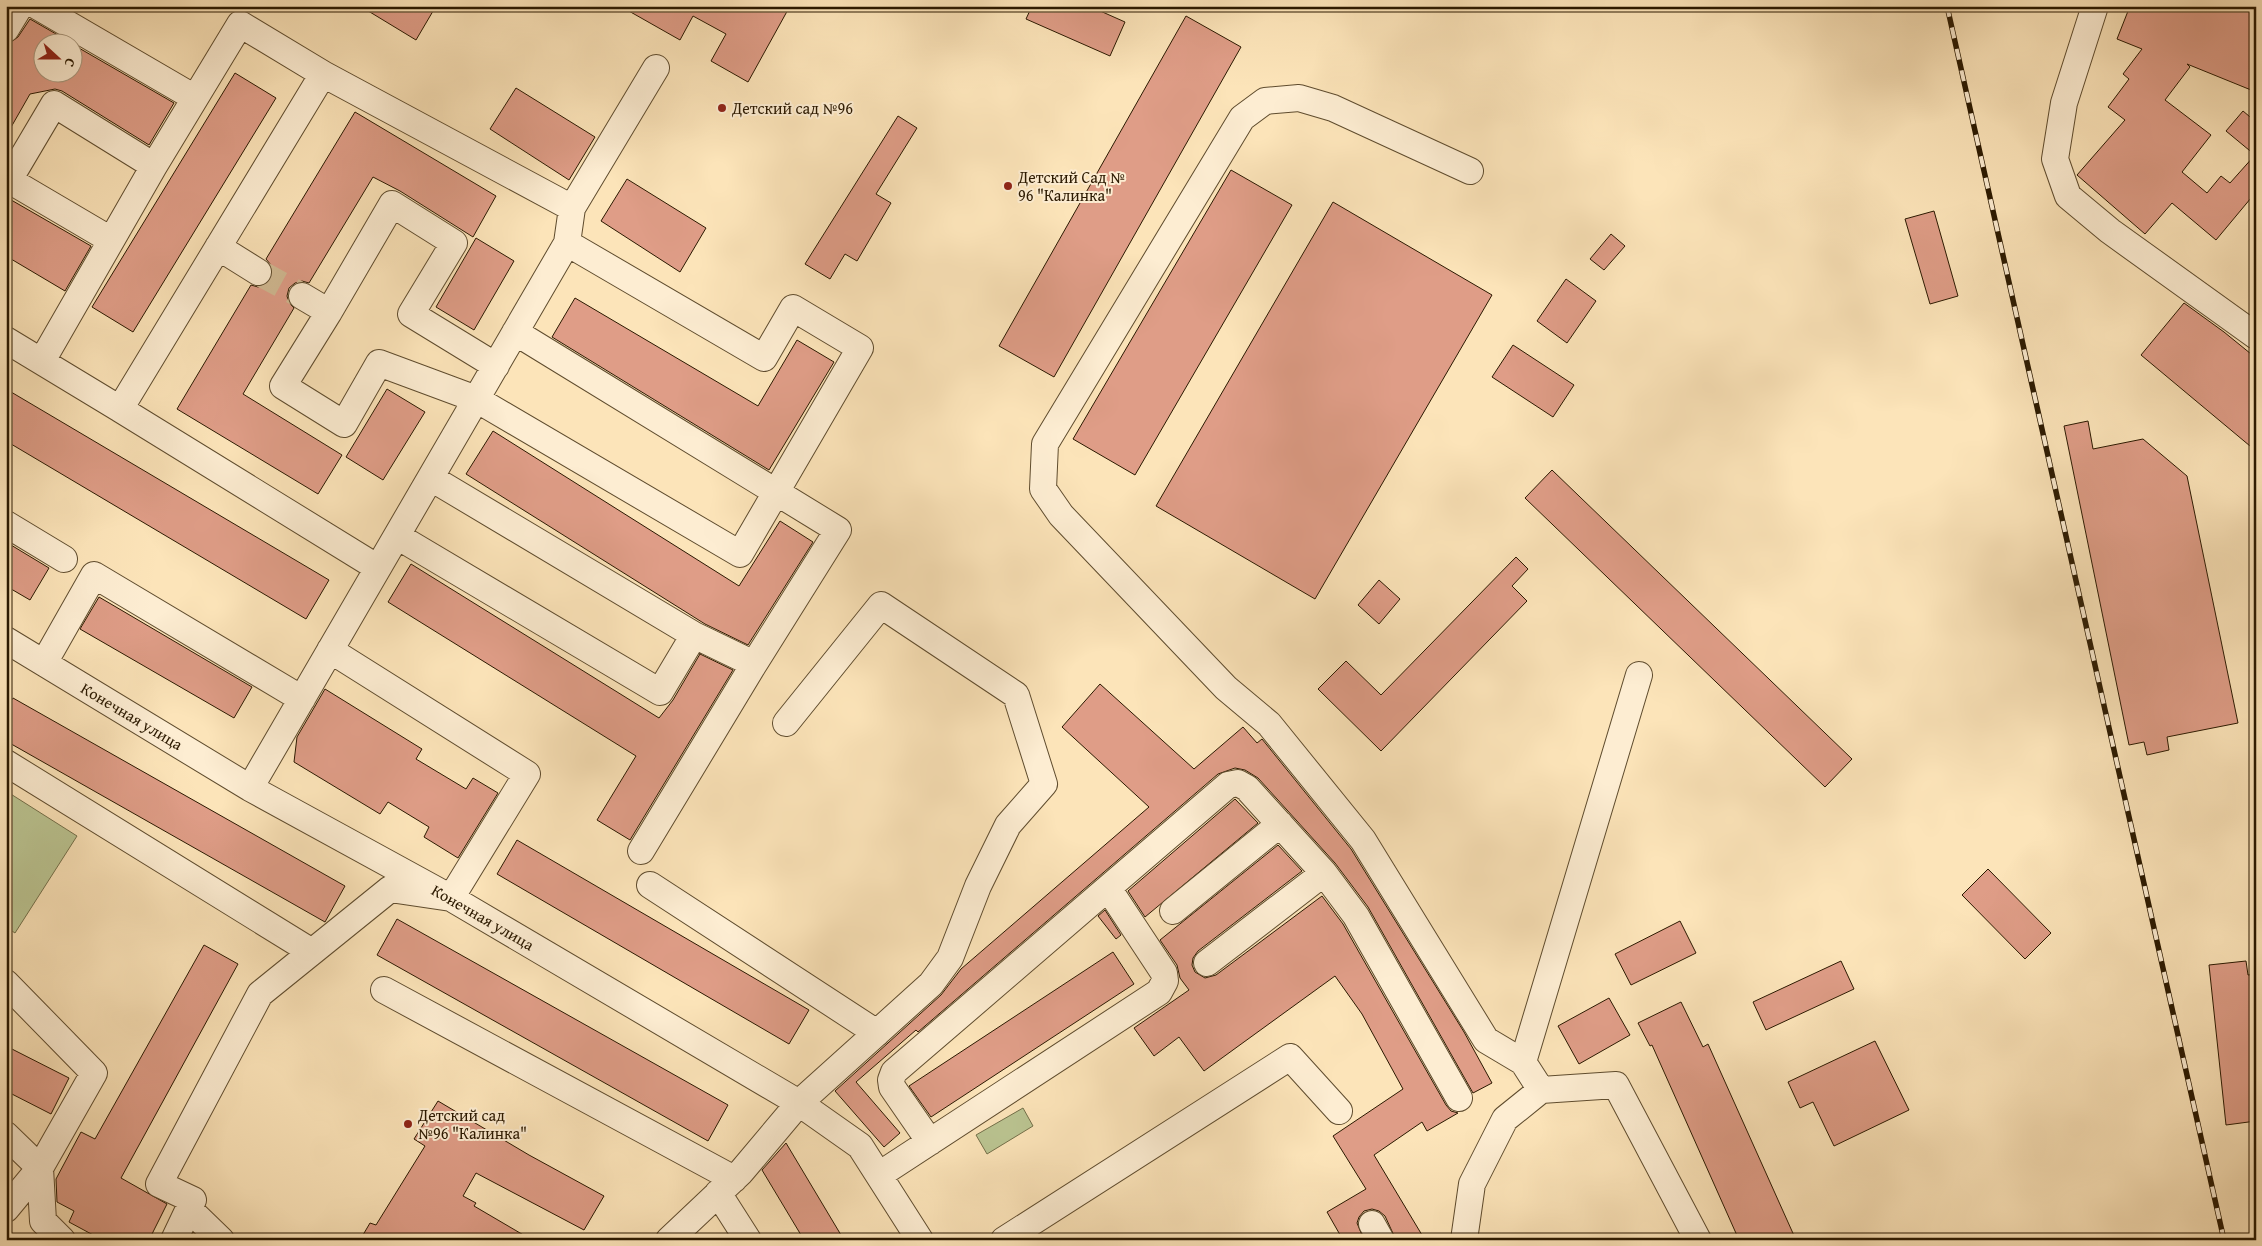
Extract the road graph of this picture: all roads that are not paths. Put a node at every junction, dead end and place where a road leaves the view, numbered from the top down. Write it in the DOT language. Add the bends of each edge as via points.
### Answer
graph roads {
  1 [pos="20,6"];
  2 [pos="37,6"];
  3 [pos="2095,6"];
  4 [pos="6,29"];
  5 [pos="656,68"];
  6 [pos="323,74"];
  7 [pos="196,98"];
  8 [pos="154,166"];
  9 [pos="1470,171"];
  10 [pos="572,208"];
  11 [pos="111,240"];
  12 [pos="567,243"];
  13 [pos="218,247"];
  14 [pos="258,272"];
  15 [pos="302,296"];
  16 [pos="329,312"];
  17 [pos="515,332"];
  18 [pos="2256,336"];
  19 [pos="6,340"];
  20 [pos="42,361"];
  21 [pos="496,366"];
  22 [pos="476,399"];
  23 [pos="120,409"];
  24 [pos="431,478"];
  25 [pos="776,491"];
  26 [pos="6,524"];
  27 [pos="397,536"];
  28 [pos="64,559"];
  29 [pos="378,568"];
  30 [pos="694,635"];
  31 [pos="9,647"];
  32 [pos="330,650"];
  33 [pos="44,663"];
  34 [pos="754,664"];
  35 [pos="1639,675"];
  36 [pos="302,699"];
  37 [pos="786,723"];
  38 [pos="6,763"];
  39 [pos="250,788"];
  40 [pos="1280,824"];
  41 [pos="641,851"];
  42 [pos="1324,873"];
  43 [pos="650,885"];
  44 [pos="1108,888"];
  45 [pos="451,898"];
  46 [pos="1172,911"];
  47 [pos="312,952"];
  48 [pos="1207,963"];
  49 [pos="6,983"];
  50 [pos="384,990"];
  51 [pos="877,1033"];
  52 [pos="1523,1062"];
  53 [pos="1541,1090"];
  54 [pos="1459,1098"];
  55 [pos="799,1103"];
  56 [pos="1339,1111"];
  57 [pos="6,1135"];
  58 [pos="930,1142"];
  59 [pos="40,1168"];
  60 [pos="879,1175"];
  61 [pos="726,1186"];
  62 [pos="189,1208"];
  63 [pos="6,1209"];
  64 [pos="62,1240"];
  65 [pos="174,1240"];
  66 [pos="221,1240"];
  67 [pos="669,1240"];
  68 [pos="748,1240"];
  69 [pos="920,1240"];
  70 [pos="1004,1240"];
  71 [pos="1464,1240"];
  72 [pos="1698,1240"];
  1 -- 4 [label="street"];
  2 -- 7 [label="street"];
  3 -- 18 [label="street" via="2064,103 2055,159 2068,196 2110,231"];
  5 -- 10 [label="street"];
  6 -- 7 [label="street" via="240,24"];
  6 -- 10 [label="street"];
  6 -- 13 [label="street"];
  7 -- 8 [label="street"];
  8 -- 11 [label="street"];
  8 -- 11 [label="street" via="54,104 9,180"];
  9 -- 52 [label="street" via="1334,108 1299,98 1264,102 1250,112 1242,118 1044,444 1044,489 1061,515 1226,688 1269,724 1363,840 1486,1040"];
  10 -- 12 [label="street"];
  11 -- 20 [label="street"];
  12 -- 17 [label="street"];
  12 -- 25 [label="street" via="764,358 793,308 860,348"];
  13 -- 14 [label="street"];
  13 -- 23 [label="street"];
  15 -- 16 [label="street"];
  16 -- 21 [label="street" via="392,204 454,243 411,314"];
  16 -- 22 [label="street" via="283,386 344,424 379,363"];
  17 -- 21 [label="street"];
  17 -- 25 [label="street"];
  19 -- 20 [label="street"];
  20 -- 23 [label="street"];
  21 -- 22 [label="street"];
  22 -- 24 [label="street"];
  22 -- 25 [label="street" via="740,554"];
  23 -- 29 [label="street"];
  24 -- 27 [label="street"];
  24 -- 30 [label="street"];
  25 -- 34 [label="street" via="838,530"];
  26 -- 28 [label="street"];
  27 -- 29 [label="street"];
  27 -- 30 [label="street" via="660,692"];
  29 -- 32 [label="street"];
  30 -- 34 [label="street"];
  31 -- 33 [label="street, Конечная улица"];
  32 -- 36 [label="street"];
  32 -- 45 [label="street" via="527,774"];
  33 -- 36 [label="street" via="94,575"];
  33 -- 39 [label="street, Конечная улица"];
  34 -- 41 [label="street"];
  35 -- 52 [label="street"];
  36 -- 39 [label="street"];
  37 -- 51 [label="street" via="881,605 1016,695 1044,784 1008,825 942,971"];
  38 -- 47 [label="street"];
  39 -- 45 [label="street, Конечная улица"];
  40 -- 42 [label="street"];
  40 -- 44 [label="street" via="1248,788 1238,783 1228,785"];
  40 -- 46 [label="street"];
  42 -- 48 [label="street"];
  42 -- 54 [label="street" via="1356,916"];
  43 -- 51 [label="street"];
  44 -- 58 [label="street" via="894,1072 892,1087"];
  44 -- 58 [label="street" via="1164,973 1165,981 1159,992"];
  45 -- 47 [label="street" via="390,889"];
  45 -- 55 [label="street, Конечная улица"];
  47 -- 62 [label="street" via="260,994 160,1184 193,1200"];
  49 -- 59 [label="street" via="94,1073"];
  50 -- 61 [label="street"];
  51 -- 55 [label="street"];
  52 -- 53 [label="street"];
  53 -- 71 [label="street" via="1505,1119 1472,1184"];
  53 -- 72 [label="street" via="1616,1084"];
  55 -- 60 [label="street, Конечная улица" via="860,1146"];
  55 -- 61 [label="street"];
  56 -- 70 [label="street" via="1290,1057"];
  57 -- 59 [label="street"];
  58 -- 60 [label="street"];
  59 -- 63 [label="street"];
  59 -- 64 [label="street" via="44,1221"];
  60 -- 69 [label="street, Конечная улица"];
  61 -- 67 [label="street"];
  61 -- 68 [label="street"];
  62 -- 65 [label="street"];
  62 -- 66 [label="street"];
}
